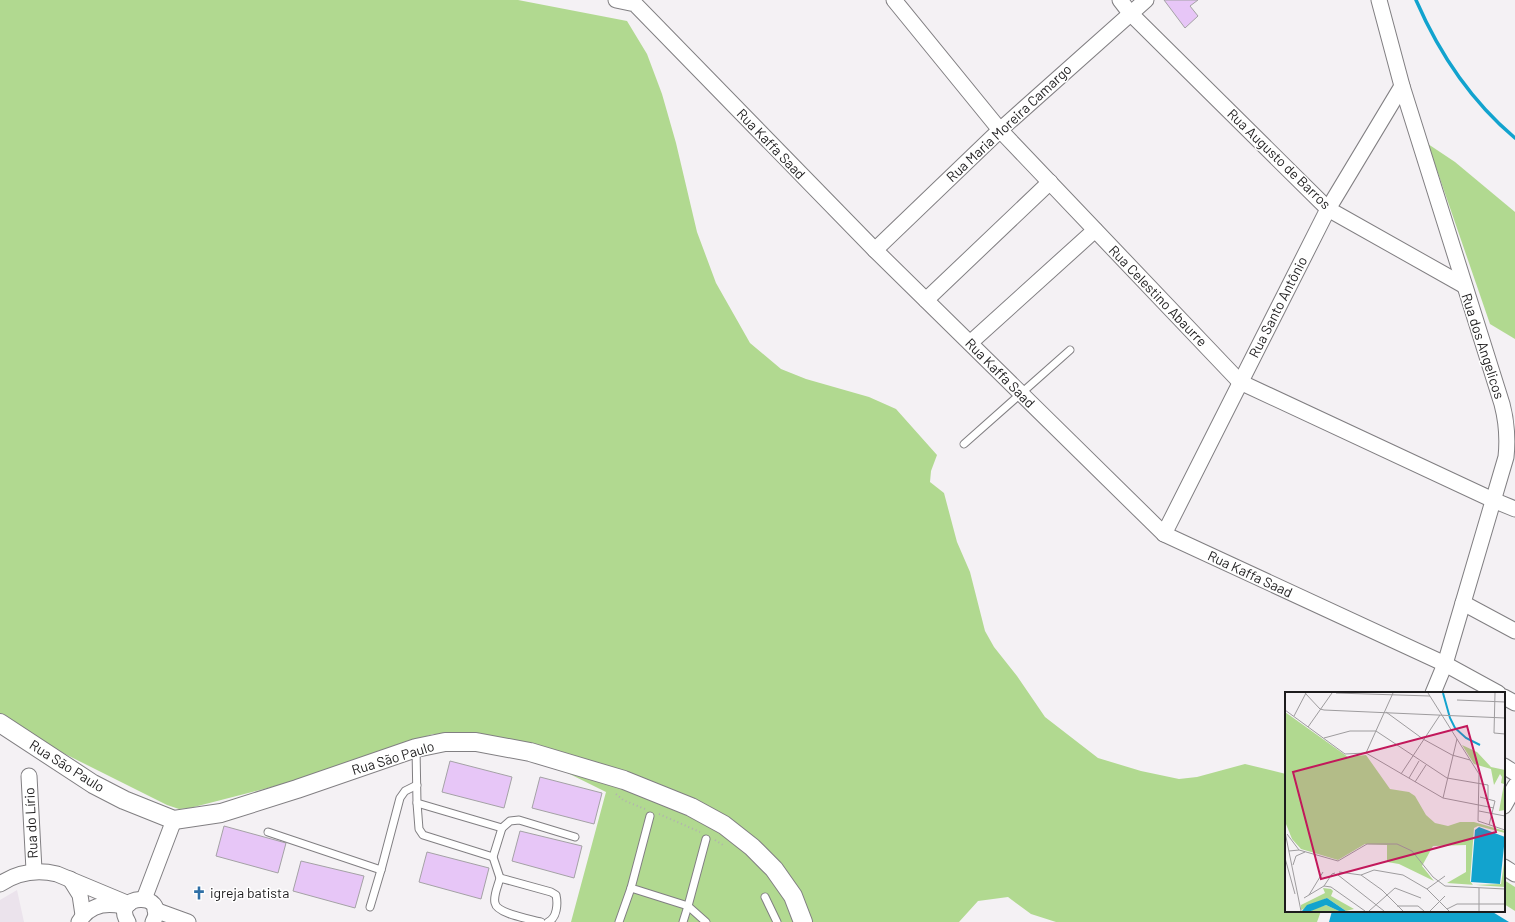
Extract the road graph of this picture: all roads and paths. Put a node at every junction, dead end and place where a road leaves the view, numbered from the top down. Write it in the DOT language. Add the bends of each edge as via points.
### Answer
graph roads {
  1 [pos="616,0"];
  2 [pos="894,0"];
  3 [pos="1120,0"];
  4 [pos="1146,0"];
  5 [pos="1379,0"];
  6 [pos="636,2"];
  7 [pos="1130,13"];
  8 [pos="1402,86"];
  9 [pos="1000,130"];
  10 [pos="1050,182"];
  11 [pos="1328,209"];
  12 [pos="1095,230"];
  13 [pos="875,250"];
  14 [pos="1463,285"];
  15 [pos="926,300"];
  16 [pos="970,343"];
  17 [pos="1070,350"];
  18 [pos="1240,382"];
  19 [pos="1021,394"];
  20 [pos="964,444"];
  21 [pos="1493,500"];
  22 [pos="1515,509"];
  23 [pos="1164,534"];
  24 [pos="1463,602"];
  25 [pos="1515,631"];
  26 [pos="1445,664"];
  27 [pos="1433,692"];
  28 [pos="1496,692"];
  29 [pos="1505,698"];
  30 [pos="1515,703"];
  31 [pos="0,723"];
  32 [pos="416,748"];
  33 [pos="1505,767"];
  34 [pos="1515,773"];
  35 [pos="29,776"];
  36 [pos="417,785"];
  37 [pos="1515,786"];
  38 [pos="417,803"];
  39 [pos="1505,804"];
  40 [pos="650,816"];
  41 [pos="174,820"];
  42 [pos="502,828"];
  43 [pos="268,832"];
  44 [pos="575,837"];
  45 [pos="706,839"];
  46 [pos="493,857"];
  47 [pos="1505,868"];
  48 [pos="34,870"];
  49 [pos="381,870"];
  50 [pos="1515,874"];
  51 [pos="500,878"];
  52 [pos="70,879"];
  53 [pos="0,884"];
  54 [pos="631,888"];
  55 [pos="765,897"];
  56 [pos="144,899"];
  57 [pos="688,906"];
  58 [pos="370,907"];
  59 [pos="128,911"];
  60 [pos="154,916"];
  61 [pos="81,919"];
  62 [pos="188,922"];
  63 [pos="541,922"];
  64 [pos="548,922"];
  65 [pos="619,922"];
  66 [pos="683,922"];
  67 [pos="706,922"];
  68 [pos="777,922"];
  69 [pos="803,922"];
  1 -- 6 [label="street, Rua Kaffa Saad"];
  2 -- 9 [label="street, Rua Celestino Abaurre"];
  3 -- 7 [label="street, Rua Augusto de Barros"];
  4 -- 7 [label="street, Rua Maria Moreira Camargo"];
  5 -- 8 [label="street, Rua dos Angelicos"];
  6 -- 13 [label="street, Rua Kaffa Saad"];
  7 -- 9 [label="street, Rua Maria Moreira Camargo"];
  7 -- 11 [label="street, Rua Augusto de Barros"];
  8 -- 11 [label="street, Rua Santo Antônio"];
  8 -- 14 [label="street, Rua dos Angelicos"];
  9 -- 10 [label="street, Rua Celestino Abaurre"];
  9 -- 13 [label="street, Rua Maria Moreira Camargo"];
  10 -- 12 [label="street, Rua Celestino Abaurre"];
  10 -- 15 [label="street"];
  11 -- 14 [label="street, Rua Augusto de Barros"];
  11 -- 18 [label="street, Rua Santo Antônio"];
  12 -- 16 [label="street"];
  12 -- 18 [label="street, Rua Celestino Abaurre"];
  13 -- 15 [label="street, Rua Kaffa Saad"];
  14 -- 21 [label="street, Rua dos Angelicos" via="1507,420 1506,457"];
  15 -- 16 [label="street, Rua Kaffa Saad"];
  16 -- 19 [label="street, Rua Kaffa Saad"];
  17 -- 19 [label="lane"];
  18 -- 21 [label="street, Rua Celestino Abaurre"];
  18 -- 23 [label="street, Rua Santo Antônio"];
  19 -- 20 [label="lane"];
  19 -- 23 [label="street, Rua Kaffa Saad"];
  21 -- 22 [label="street, Rua Celestino Abaurre"];
  21 -- 24 [label="street, Rua dos Angelicos"];
  23 -- 26 [label="street, Rua Kaffa Saad"];
  24 -- 25 [label="street"];
  24 -- 26 [label="street, Rua dos Angelicos"];
  26 -- 27 [label="street, Rua dos Angelicos"];
  26 -- 28 [label="street, Rua Kaffa Saad"];
  29 -- 30 [label="street"];
  31 -- 41 [label="street, Rua São Paulo" via="93,784 124,800"];
  32 -- 36 [label="lane"];
  32 -- 41 [label="street, Rua São Paulo" via="221,813"];
  32 -- 69 [label="street, Rua São Paulo" via="445,742 476,742 530,752 624,780 691,807 724,825 774,869 793,896"];
  33 -- 34 [label="street"];
  35 -- 48 [label="street, Rua do Lírio"];
  36 -- 38 [label="lane"];
  36 -- 49 [label="lane" via="405,791 400,798"];
  37 -- 39 [label="street"];
  38 -- 42 [label="lane"];
  38 -- 46 [label="lane" via="419,829 423,835"];
  40 -- 54 [label="lane"];
  41 -- 56 [label="street"];
  42 -- 44 [label="lane" via="510,821 519,820"];
  42 -- 46 [label="lane"];
  43 -- 49 [label="lane"];
  45 -- 57 [label="lane"];
  46 -- 51 [label="lane"];
  47 -- 50 [label="street"];
  48 -- 52 [label="street"];
  48 -- 53 [label="street" via="10,877"];
  49 -- 58 [label="lane"];
  51 -- 63 [label="lane" via="494,899 500,911"];
  51 -- 64 [label="lane" via="556,895 555,914"];
  52 -- 59 [label="street"];
  52 -- 61 [label="street" via="80,895"];
  54 -- 57 [label="lane"];
  54 -- 65 [label="lane"];
  55 -- 68 [label="lane"];
  56 -- 59 [label="street" via="136,899"];
  56 -- 60 [label="street" via="151,903"];
  57 -- 66 [label="lane"];
  57 -- 67 [label="lane"];
  59 -- 61 [label="street" via="103,904 94,907"];
  60 -- 62 [label="street"];
}
